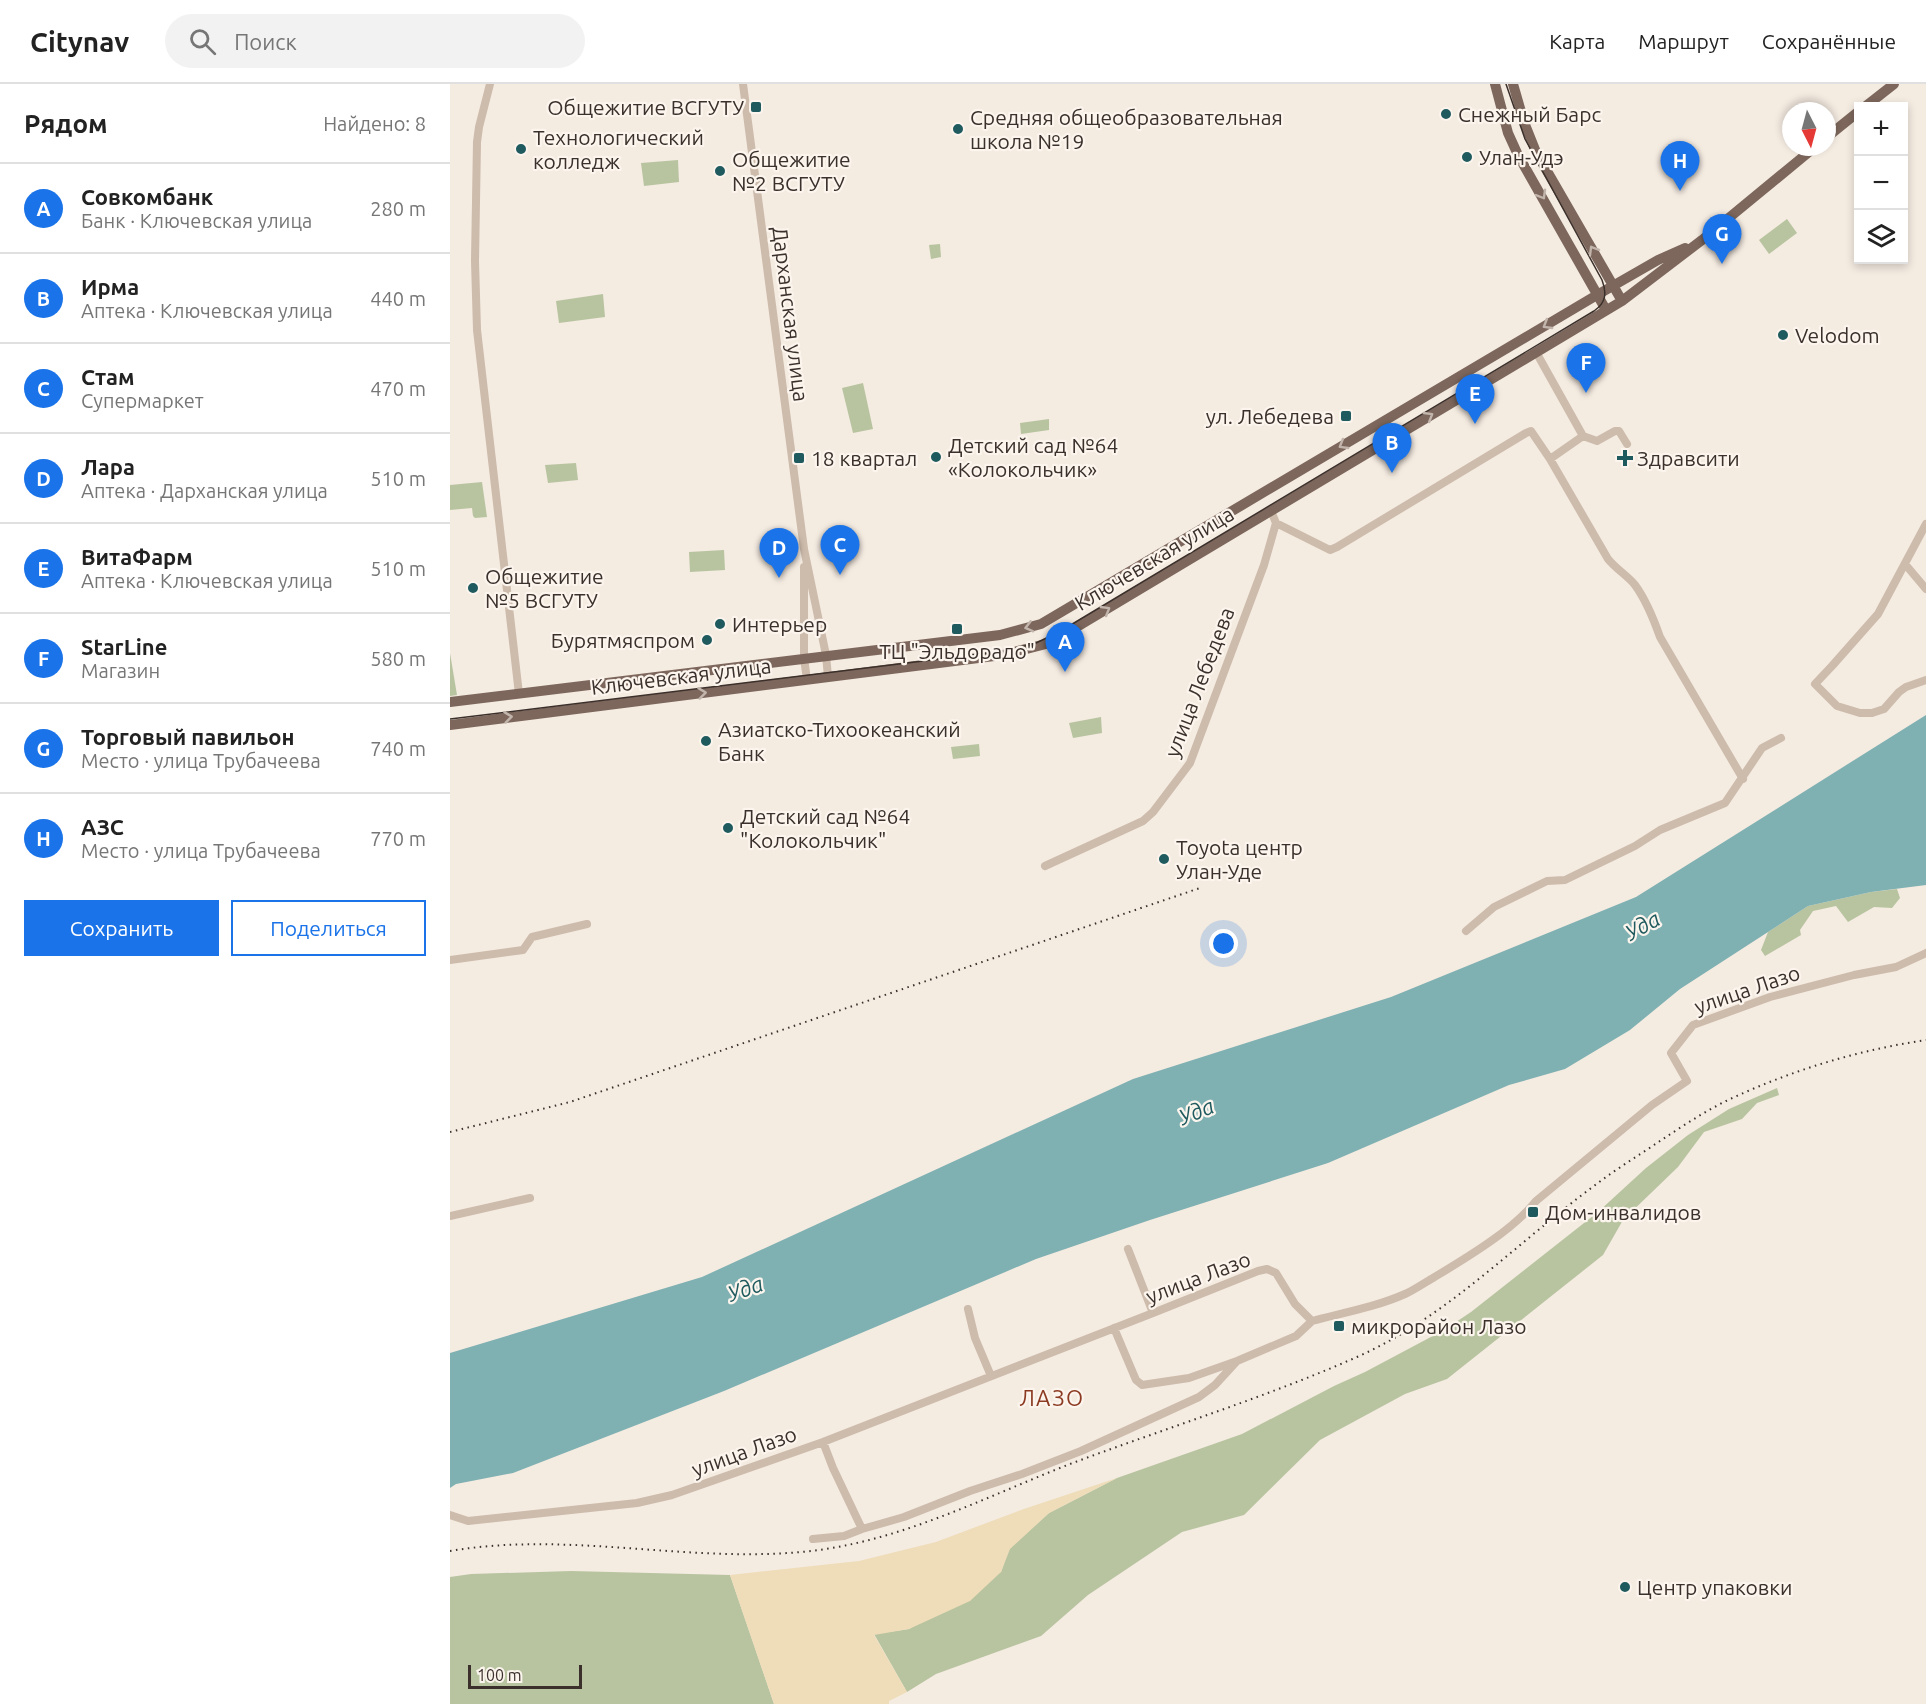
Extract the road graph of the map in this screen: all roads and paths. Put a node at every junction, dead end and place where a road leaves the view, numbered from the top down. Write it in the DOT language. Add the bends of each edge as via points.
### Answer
graph roads {
  1 [pos="490,84"];
  2 [pos="743,84"];
  3 [pos="1495,84"];
  4 [pos="1513,84"];
  5 [pos="1894,84"];
  6 [pos="1871,102"];
  7 [pos="1854,115"];
  8 [pos="1836,130"];
  9 [pos="1530,137"];
  10 [pos="1513,144"];
  11 [pos="1804,156"];
  12 [pos="1702,240"];
  13 [pos="1614,285"];
  14 [pos="1597,295"];
  15 [pos="1614,306"];
  16 [pos="1536,352"];
  17 [pos="1583,436"];
  18 [pos="1627,444"];
  19 [pos="1550,459"];
  20 [pos="1271,511"];
  21 [pos="1276,523"];
  22 [pos="1926,524"];
  23 [pos="804,549"];
  24 [pos="1905,564"];
  25 [pos="1926,589"];
  26 [pos="826,655"];
  27 [pos="804,658"];
  28 [pos="828,677"];
  29 [pos="807,680"];
  30 [pos="1926,680"];
  31 [pos="519,694"];
  32 [pos="450,702"];
  33 [pos="450,725"];
  34 [pos="1781,738"];
  35 [pos="1743,779"];
  36 [pos="1045,866"];
  37 [pos="587,924"];
  38 [pos="1466,931"];
  39 [pos="1926,953"];
  40 [pos="450,960"];
  41 [pos="530,1198"];
  42 [pos="450,1216"];
  43 [pos="1128,1250"];
  44 [pos="968,1309"];
  45 [pos="1154,1313"];
  46 [pos="1312,1321"];
  47 [pos="1114,1328"];
  48 [pos="1237,1361"];
  49 [pos="991,1376"];
  50 [pos="823,1442"];
  51 [pos="450,1515"];
  52 [pos="862,1529"];
  53 [pos="813,1539"];
  1 -- 31 [label="street" via="477,142 477,330"];
  2 -- 23 [label="street, Дарханская улица"];
  3 -- 10 [label="main road"];
  4 -- 9 [label="main road"];
  5 -- 6 [label="main road"];
  7 -- 8 [label="main road"];
  9 -- 10 [label="main road"];
  13 -- 9 [label="main road, one-way"];
  10 -- 14 [label="main road, one-way"];
  11 -- 12 [label="main road"];
  12 -- 13 [label="main road, Ключевская улица"];
  12 -- 15 [label="main road, Ключевская улица"];
  13 -- 14 [label="main road, Ключевская улица"];
  13 -- 15 [label="main road"];
  14 -- 15 [label="main road"];
  14 -- 26 [label="main road, Ключевская улица, one-way" via="1041,624 1000,635"];
  15 -- 16 [label="main road, Ключевская улица"];
  16 -- 17 [label="street"];
  20 -- 16 [label="main road, Ключевская улица, one-way"];
  17 -- 18 [label="street" via="1597,441 1619,431"];
  17 -- 19 [label="street"];
  19 -- 21 [label="street" via="1535,435 1531,431 1526,433 1330,550"];
  19 -- 35 [label="street" via="1608,559 1635,584 1660,637"];
  20 -- 21 [label="street"];
  28 -- 20 [label="main road, Ключевская улица, one-way" via="1010,654 1050,643"];
  21 -- 36 [label="street, улица Лебедева" via="1190,763 1143,821"];
  22 -- 24 [label="street"];
  23 -- 26 [label="street, Дарханская улица"];
  23 -- 27 [label="street, Дарханская улица"];
  24 -- 25 [label="street"];
  24 -- 30 [label="street" via="1878,614 1815,684 1837,706 1872,713 1884,709 1906,687"];
  26 -- 27 [label="main road, Ключевская улица"];
  26 -- 28 [label="street, Дарханская улица"];
  27 -- 29 [label="street, Дарханская улица"];
  27 -- 31 [label="main road, Ключевская улица"];
  28 -- 29 [label="main road, Ключевская улица"];
  33 -- 29 [label="main road, Ключевская улица, one-way"];
  31 -- 32 [label="main road, Ключевская улица"];
  34 -- 35 [label="street" via="1762,748"];
  35 -- 38 [label="street" via="1725,803 1660,830 1565,880 1547,880 1494,907"];
  37 -- 40 [label="street" via="532,937 523,950"];
  39 -- 46 [label="street, улица Лазо" via="1896,967 1770,997 1693,1025 1671,1053 1687,1081 1652,1105 1514,1223 1454,1266 1405,1294"];
  41 -- 42 [label="street"];
  43 -- 45 [label="street"];
  44 -- 49 [label="street"];
  45 -- 46 [label="street, улица Лазо" via="1267,1269 1276,1273 1295,1304"];
  45 -- 47 [label="street, улица Лазо"];
  46 -- 48 [label="street" via="1296,1336"];
  47 -- 48 [label="street" via="1136,1380 1142,1385 1189,1378"];
  47 -- 49 [label="street, улица Лазо"];
  48 -- 52 [label="street" via="1199,1397 1081,1451"];
  49 -- 50 [label="street, улица Лазо"];
  50 -- 51 [label="street, улица Лазо" via="636,1503 468,1521"];
  50 -- 52 [label="street"];
  52 -- 53 [label="street" via="844,1536"];
}
